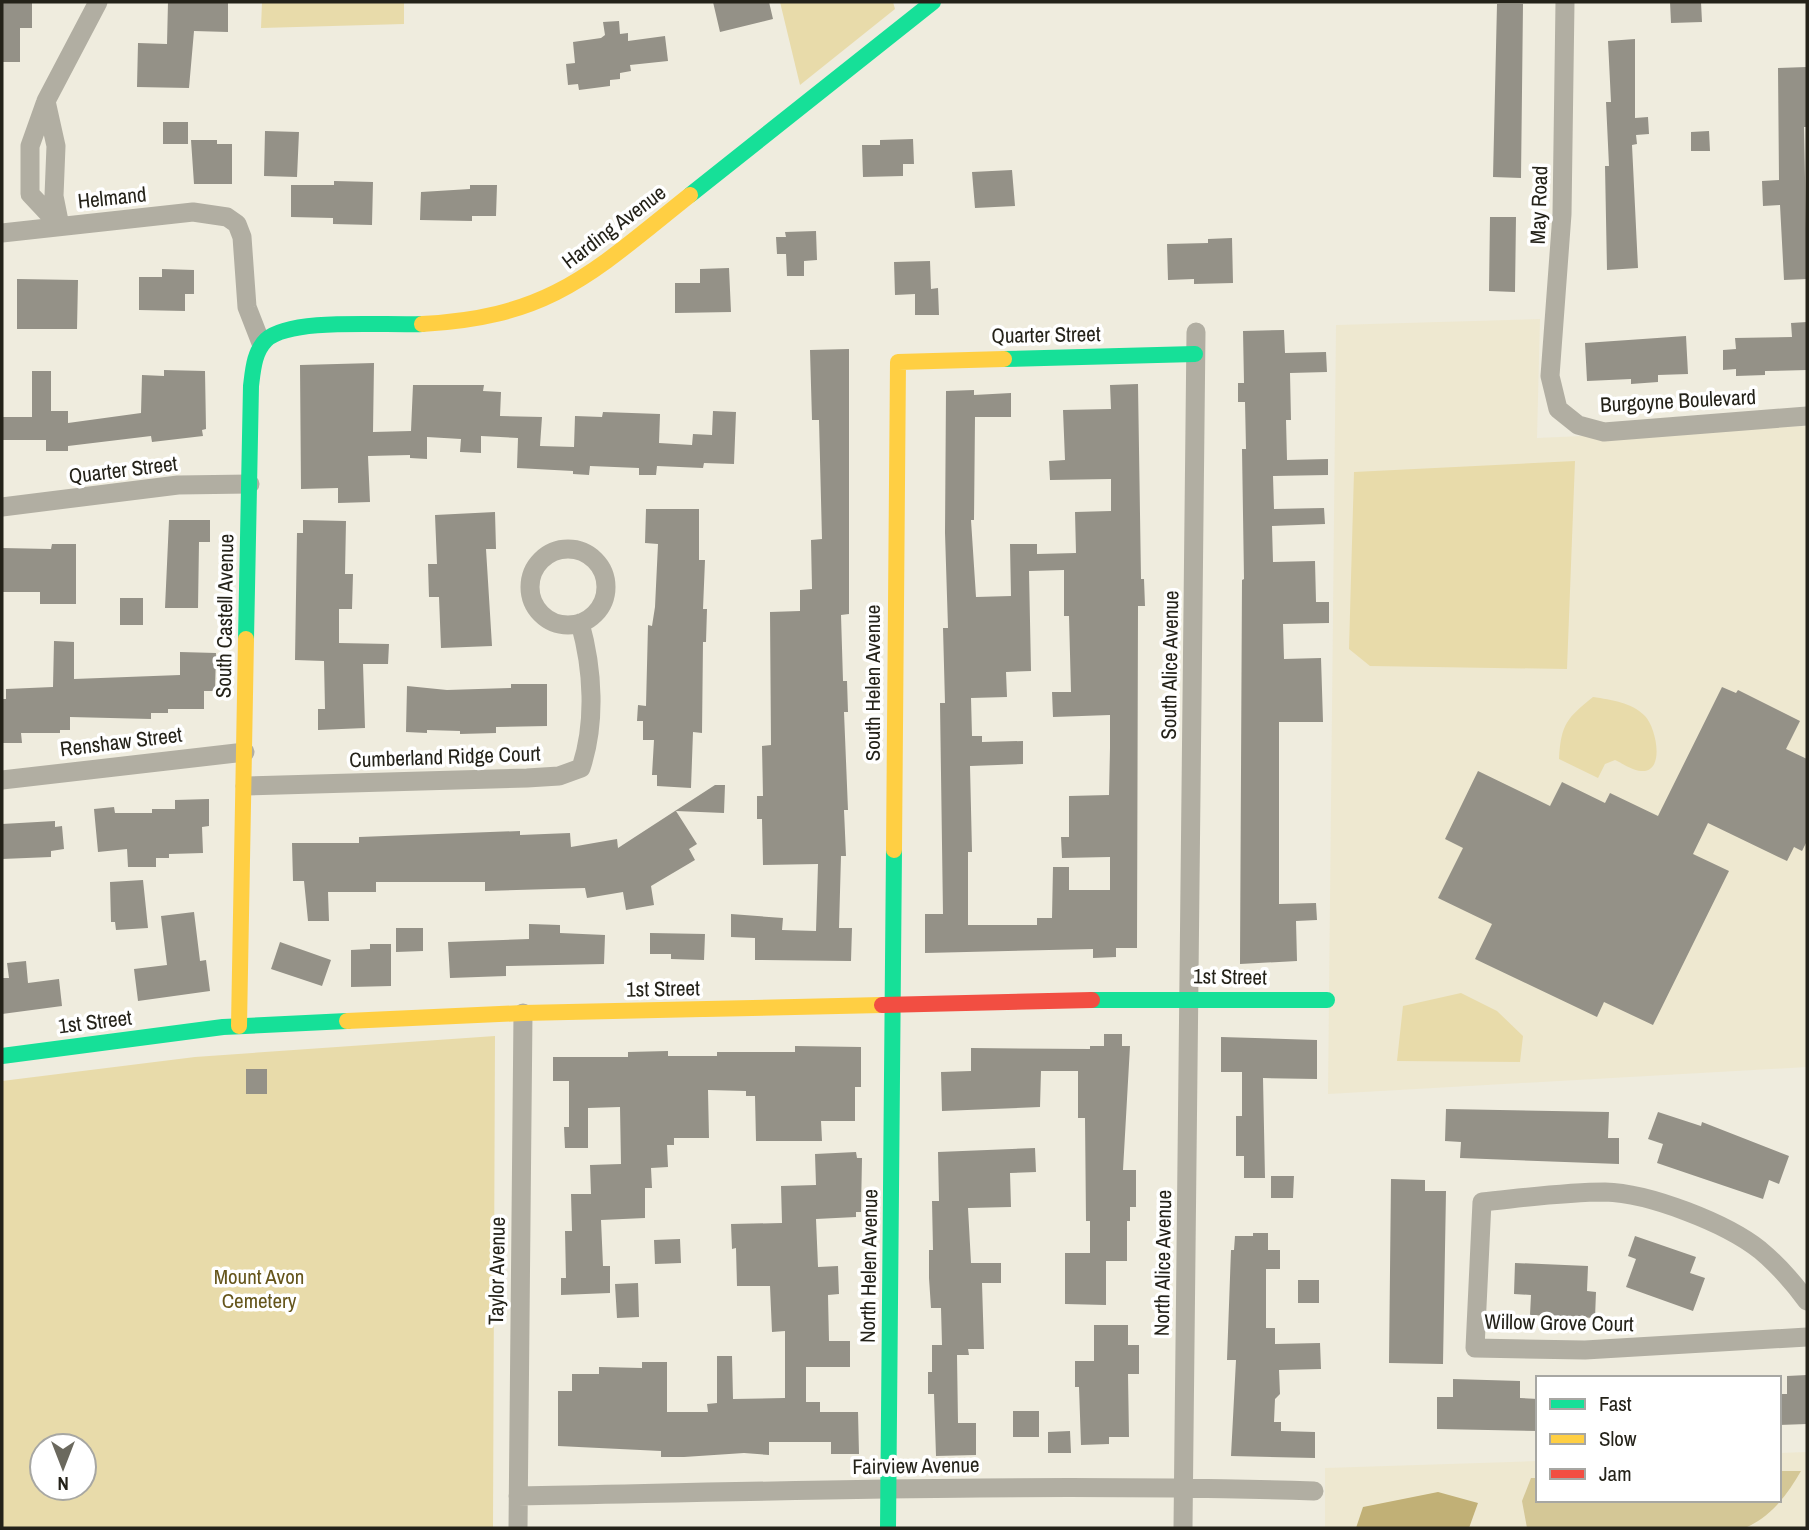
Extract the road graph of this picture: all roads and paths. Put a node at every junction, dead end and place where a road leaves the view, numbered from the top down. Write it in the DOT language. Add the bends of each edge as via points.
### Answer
graph roads {
  1 [pos="98,2"];
  2 [pos="933,2"];
  3 [pos="1564,2"];
  4 [pos="60,226"];
  5 [pos="2,233"];
  6 [pos="1196,332"];
  7 [pos="261,343"];
  8 [pos="1195,354"];
  9 [pos="898,362"];
  10 [pos="1558,409"];
  11 [pos="1807,416"];
  12 [pos="250,484"];
  13 [pos="2,508"];
  14 [pos="580,623"];
  15 [pos="245,752"];
  16 [pos="2,780"];
  17 [pos="245,786"];
  18 [pos="1189,998"];
  19 [pos="1327,1000"];
  20 [pos="893,1004"];
  21 [pos="523,1013"];
  22 [pos="239,1026"];
  23 [pos="2,1056"];
  24 [pos="1807,1301"];
  25 [pos="1807,1338"];
  26 [pos="1183,1487"];
  27 [pos="889,1489"];
  28 [pos="1314,1491"];
  29 [pos="518,1496"];
  30 [pos="518,1528"];
  31 [pos="888,1528"];
  32 [pos="1183,1528"];
  1 -- 4 [label="street" via="46,102 56,146 54,196"];
  2 -- 7 [label="street, Harding Avenue" via="595,271 556,295 518,311 483,318 296,326"];
  3 -- 10 [label="street, May Road" via="1562,214 1550,376"];
  4 -- 5 [label="street, Helmand"];
  4 -- 7 [label="street, Helmand" via="193,212 228,217 242,237 247,307"];
  6 -- 8 [label="street, South Alice Avenue"];
  7 -- 12 [label="street, South Castell Avenue" via="251,386"];
  8 -- 9 [label="street, Quarter Street"];
  8 -- 18 [label="street, South Alice Avenue"];
  9 -- 20 [label="street, South Helen Avenue"];
  10 -- 11 [label="street, Burgoyne Boulevard" via="1578,425 1604,432"];
  12 -- 13 [label="street, Quarter Street" via="178,485"];
  12 -- 15 [label="street, South Castell Avenue"];
  14 -- 17 [label="street, Cumberland Ridge Court" via="590,658 590,743 582,768 559,776 527,778"];
  15 -- 16 [label="street, Renshaw Street"];
  15 -- 17 [label="street, South Castell Avenue"];
  17 -- 22 [label="street, South Castell Avenue"];
  18 -- 19 [label="street, 1st Street"];
  18 -- 20 [label="street, 1st Street"];
  18 -- 26 [label="street, North Alice Avenue"];
  20 -- 21 [label="street, 1st Street"];
  20 -- 27 [label="street, North Helen Avenue"];
  21 -- 22 [label="street, 1st Street"];
  21 -- 29 [label="street, Taylor Avenue"];
  22 -- 23 [label="street, 1st Street"];
  24 -- 25 [label="street, Willow Grove Court" via="1759,1249 1655,1202 1606,1192 1482,1202 1475,1348 1609,1350"];
  26 -- 27 [label="street, Fairview Avenue"];
  26 -- 28 [label="street, Fairview Avenue"];
  26 -- 32 [label="street, North Alice Avenue"];
  27 -- 29 [label="street, Fairview Avenue"];
  27 -- 31 [label="street, North Helen Avenue"];
  29 -- 30 [label="street, Taylor Avenue"];
}
